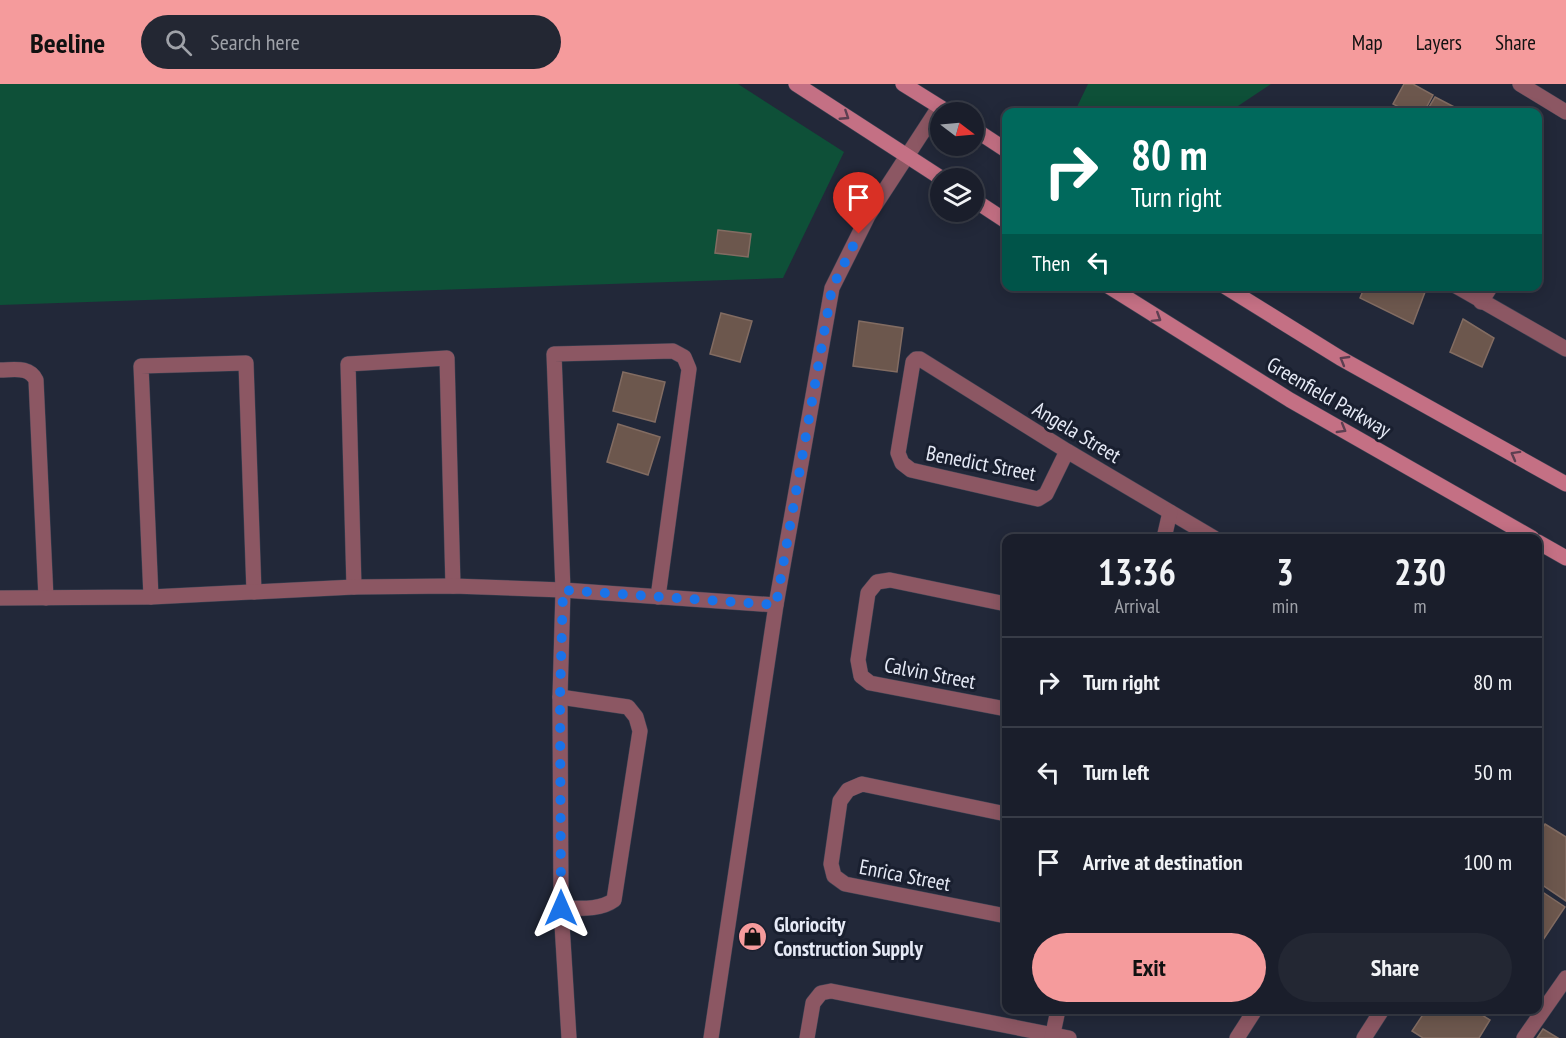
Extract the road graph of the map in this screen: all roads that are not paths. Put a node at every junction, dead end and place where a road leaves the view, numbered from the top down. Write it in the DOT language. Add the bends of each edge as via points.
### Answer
graph roads {
  1 [pos="796,84"];
  2 [pos="903,84"];
  3 [pos="1520,84"];
  4 [pos="931,102"];
  5 [pos="1566,112"];
  6 [pos="930,127"];
  7 [pos="984,136"];
  8 [pos="1002,147"];
  9 [pos="907,157"];
  10 [pos="930,171"];
  11 [pos="984,207"];
  12 [pos="1002,218"];
  13 [pos="1116,291"];
  14 [pos="1232,291"];
  15 [pos="1464,291"];
  16 [pos="1488,291"];
  17 [pos="1481,302"];
  18 [pos="1566,349"];
  19 [pos="920,359"];
  20 [pos="0,370"];
  21 [pos="1067,451"];
  22 [pos="1566,484"];
  23 [pos="1170,512"];
  24 [pos="1165,534"];
  25 [pos="1207,534"];
  26 [pos="1525,534"];
  27 [pos="1542,544"];
  28 [pos="1566,558"];
  29 [pos="453,586"];
  30 [pos="354,587"];
  31 [pos="563,590"];
  32 [pos="254,592"];
  33 [pos="151,597"];
  34 [pos="658,597"];
  35 [pos="0,598"];
  36 [pos="46,598"];
  37 [pos="1002,603"];
  38 [pos="776,605"];
  39 [pos="560,698"];
  40 [pos="1002,708"];
  41 [pos="1002,813"];
  42 [pos="561,908"];
  43 [pos="1002,915"];
  44 [pos="1566,978"];
  45 [pos="1542,1012"];
  46 [pos="1057,1014"];
  47 [pos="1253,1014"];
  48 [pos="1379,1014"];
  49 [pos="1541,1014"];
  50 [pos="1053,1036"];
  51 [pos="570,1038"];
  52 [pos="711,1038"];
  53 [pos="807,1038"];
  54 [pos="1070,1038"];
  55 [pos="1238,1038"];
  56 [pos="1364,1038"];
  57 [pos="1524,1038"];
  1 -- 9 [label="main road, one-way"];
  2 -- 4 [label="main road"];
  3 -- 5 [label="street"];
  6 -- 9 [label="street"];
  7 -- 8 [label="main road"];
  9 -- 10 [label="main road"];
  9 -- 38 [label="street" via="868,216 832,288"];
  11 -- 12 [label="main road"];
  13 -- 26 [label="main road, Greenfield Parkway, one-way" via="1290,400"];
  22 -- 14 [label="main road, Greenfield Parkway, one-way" via="1340,358"];
  15 -- 17 [label="street"];
  16 -- 17 [label="street"];
  17 -- 18 [label="street"];
  19 -- 21 [label="street, Angela Street"];
  19 -- 21 [label="street, Benedict Street" via="913,362 898,453 911,470 1038,499 1046,494"];
  20 -- 36 [label="street" via="26,369 36,380"];
  21 -- 23 [label="street, Angela Street"];
  23 -- 24 [label="street"];
  23 -- 25 [label="street, Angela Street"];
  27 -- 28 [label="main road"];
  29 -- 30 [label="street"];
  29 -- 30 [label="street" via="447,358 348,364"];
  29 -- 31 [label="street"];
  30 -- 32 [label="street"];
  31 -- 34 [label="street"];
  31 -- 34 [label="street" via="554,354 673,351 684,357 689,369"];
  31 -- 39 [label="street"];
  32 -- 33 [label="street"];
  32 -- 33 [label="street" via="246,363 141,366"];
  33 -- 36 [label="street"];
  34 -- 38 [label="street"];
  35 -- 36 [label="street"];
  37 -- 40 [label="street, Calvin Street" via="890,580 877,582 868,593 858,660 861,676 870,684"];
  38 -- 52 [label="street"];
  39 -- 42 [label="street"];
  39 -- 42 [label="street" via="627,707 636,717 640,731 614,900 606,906"];
  41 -- 43 [label="street, Enrica Street" via="862,784 848,790 840,801 831,864 834,876 844,884"];
  42 -- 51 [label="street"];
  44 -- 45 [label="street"];
  46 -- 50 [label="street"];
  47 -- 55 [label="street"];
  48 -- 56 [label="street"];
  49 -- 57 [label="street"];
  50 -- 53 [label="street" via="831,991 820,993 813,1003"];
  50 -- 54 [label="street"];
}
